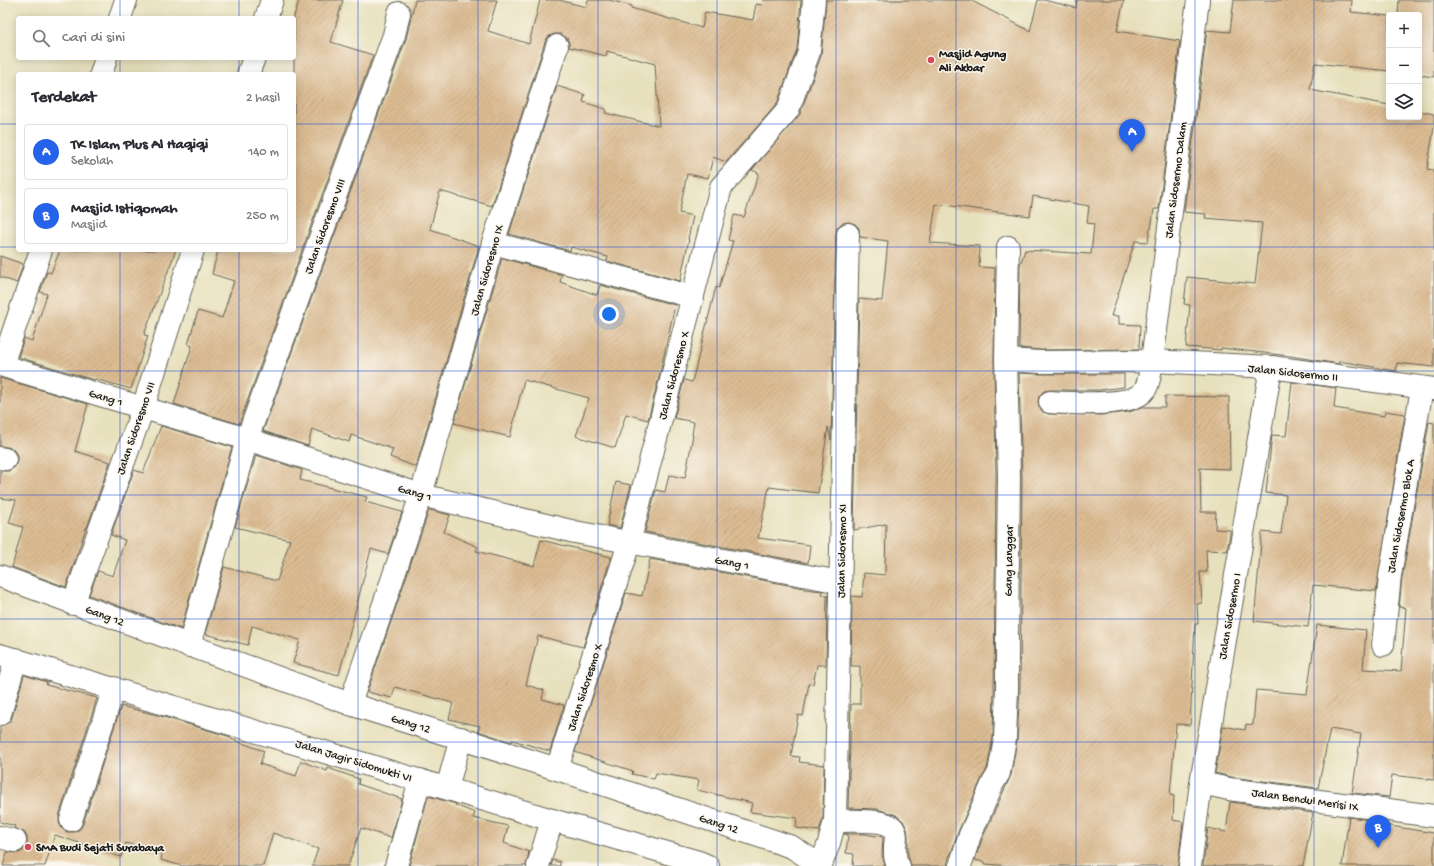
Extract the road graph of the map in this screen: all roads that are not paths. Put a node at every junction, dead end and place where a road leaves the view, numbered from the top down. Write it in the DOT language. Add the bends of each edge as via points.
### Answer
graph roads {
  1 [pos="126,0"];
  2 [pos="272,0"];
  3 [pos="814,0"];
  4 [pos="1198,0"];
  5 [pos="400,12"];
  6 [pos="121,16"];
  7 [pos="267,16"];
  8 [pos="557,46"];
  9 [pos="105,60"];
  10 [pos="253,60"];
  11 [pos="102,72"];
  12 [pos="249,72"];
  13 [pos="848,234"];
  14 [pos="493,243"];
  15 [pos="1008,247"];
  16 [pos="40,252"];
  17 [pos="192,252"];
  18 [pos="693,297"];
  19 [pos="1006,360"];
  20 [pos="1152,361"];
  21 [pos="1,365"];
  22 [pos="1271,367"];
  23 [pos="1428,388"];
  24 [pos="1050,402"];
  25 [pos="143,408"];
  26 [pos="247,439"];
  27 [pos="422,495"];
  28 [pos="629,543"];
  29 [pos="0,576"];
  30 [pos="840,582"];
  31 [pos="73,604"];
  32 [pos="1383,645"];
  33 [pos="188,646"];
  34 [pos="8,657"];
  35 [pos="114,688"];
  36 [pos="350,704"];
  37 [pos="0,714"];
  38 [pos="461,738"];
  39 [pos="557,769"];
  40 [pos="420,780"];
  41 [pos="1201,784"];
  42 [pos="447,788"];
  43 [pos="1434,816"];
  44 [pos="71,820"];
  45 [pos="552,820"];
  46 [pos="835,821"];
  47 [pos="701,865"];
  48 [pos="396,866"];
  49 [pos="538,866"];
  50 [pos="821,866"];
  51 [pos="900,866"];
  52 [pos="960,866"];
  53 [pos="1190,866"];
  1 -- 6 [label="street"];
  2 -- 7 [label="street"];
  3 -- 18 [label="street, Jalan Sidoresmo X" via="809,52 788,110 721,187"];
  4 -- 20 [label="street, Jalan Sidosermo Dalam"];
  5 -- 26 [label="street, Jalan Sidoresmo VIII" via="394,35"];
  8 -- 14 [label="street, Jalan Sidoresmo IX"];
  9 -- 11 [label="street"];
  10 -- 12 [label="street"];
  13 -- 30 [label="street, Jalan Sidoresmo XI"];
  14 -- 18 [label="street"];
  14 -- 27 [label="street, Jalan Sidoresmo IX"];
  15 -- 19 [label="street, Gang Langgar"];
  16 -- 21 [label="street"];
  17 -- 25 [label="street, Jalan Sidoresmo VII"];
  18 -- 28 [label="street, Jalan Sidoresmo X"];
  19 -- 20 [label="street, Jalan Sidosermo II"];
  19 -- 52 [label="street, Gang Langgar" via="1009,477 1006,636 1008,689 1004,750 999,773 970,835"];
  20 -- 22 [label="street, Jalan Sidosermo II"];
  20 -- 24 [label="street, Jalan Sidosermo Dalam" via="1147,386 1134,398 1081,404"];
  21 -- 25 [label="street, Gang 1"];
  22 -- 23 [label="street, Jalan Sidosermo II"];
  22 -- 41 [label="street, Jalan Sidosermo I"];
  23 -- 32 [label="street, Jalan Sidosermo Blok A" via="1390,576"];
  25 -- 26 [label="street, Gang 1"];
  25 -- 31 [label="street, Jalan Sidoresmo VII"];
  26 -- 27 [label="street, Gang 1"];
  26 -- 33 [label="street, Jalan Sidoresmo VIII"];
  27 -- 28 [label="street, Gang 1"];
  27 -- 36 [label="street, Jalan Sidoresmo IX"];
  28 -- 30 [label="street, Gang 1"];
  28 -- 39 [label="street, Jalan Sidoresmo X"];
  29 -- 31 [label="street, Gang 12"];
  30 -- 46 [label="street, Jalan Sidoresmo XI"];
  31 -- 33 [label="street, Gang 12"];
  33 -- 36 [label="street, Gang 12"];
  34 -- 35 [label="street, Jalan Jagir Sidomukti VI"];
  34 -- 37 [label="street"];
  35 -- 40 [label="street, Jalan Jagir Sidomukti VI"];
  35 -- 44 [label="street"];
  36 -- 38 [label="street, Gang 12"];
  38 -- 39 [label="street, Gang 12"];
  38 -- 42 [label="street"];
  39 -- 50 [label="street, Gang 12" via="792,847"];
  40 -- 42 [label="street, Jalan Jagir Sidomukti VI"];
  40 -- 48 [label="street"];
  41 -- 43 [label="street, Jalan Bendul Merisi IX"];
  41 -- 53 [label="street, Jalan Sidosermo I"];
  42 -- 45 [label="street, Jalan Jagir Sidomukti VI"];
  45 -- 47 [label="street, Jalan Jagir Sidomukti VI"];
  45 -- 49 [label="street"];
  46 -- 50 [label="street, Jalan Sidoresmo XI"];
  46 -- 51 [label="street" via="884,823 892,827 896,833 895,856"];
}
